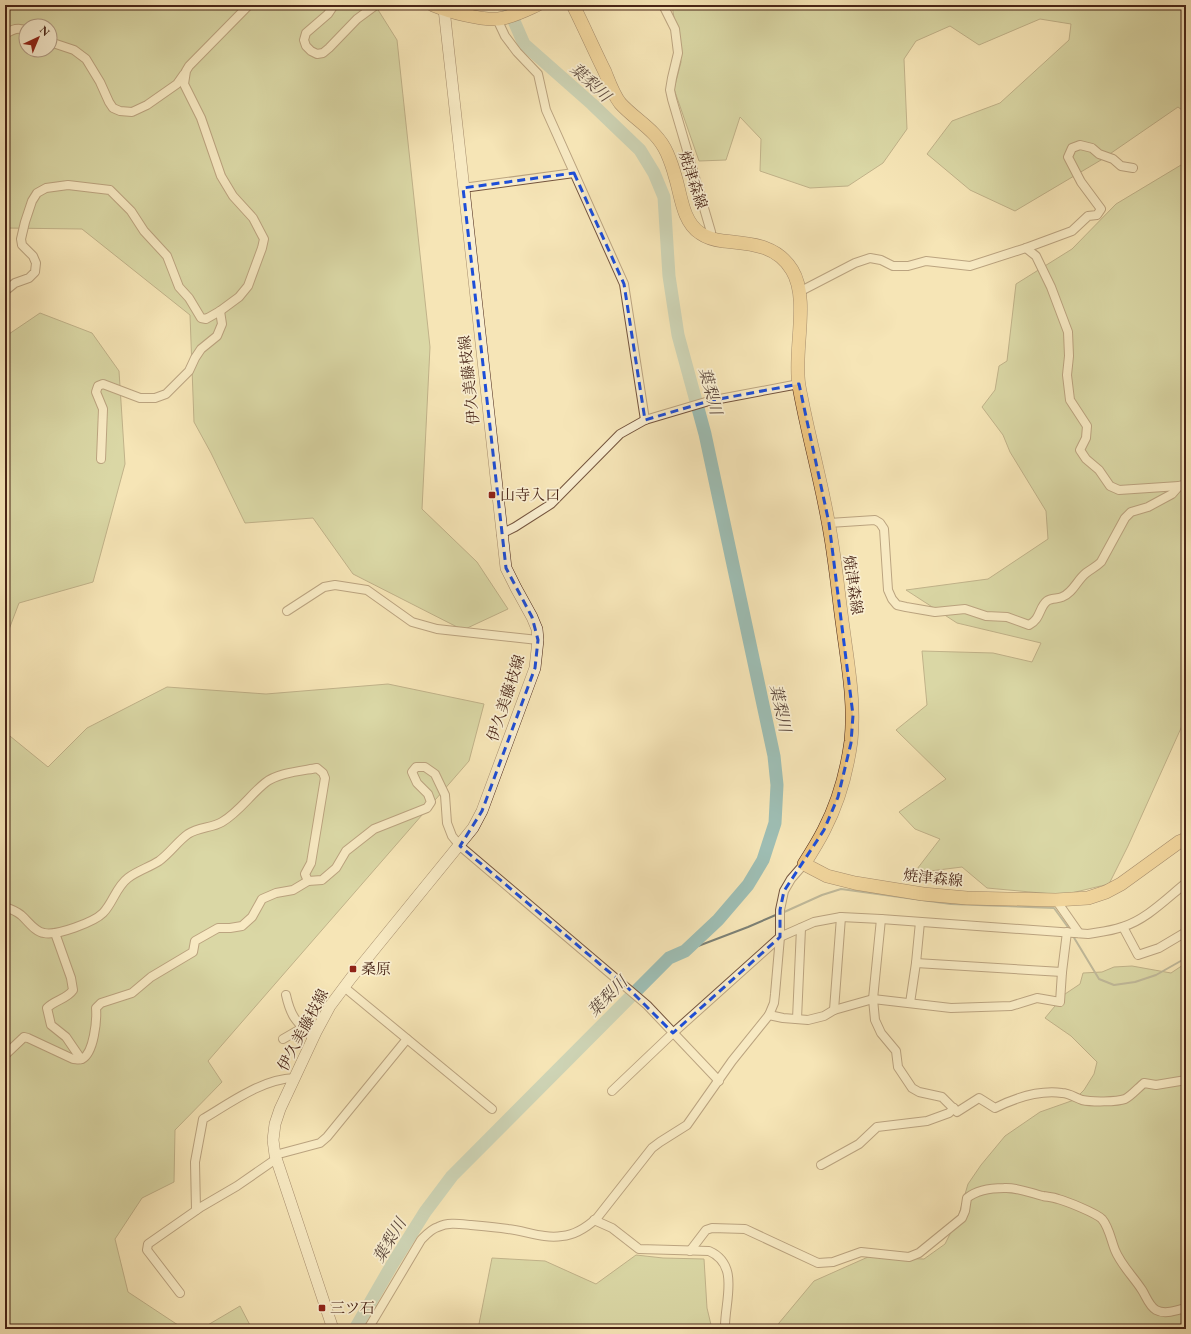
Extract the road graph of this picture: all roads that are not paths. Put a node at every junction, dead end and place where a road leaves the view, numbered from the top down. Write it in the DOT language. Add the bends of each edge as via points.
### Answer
graph roads {
  1 [pos="250,5"];
  2 [pos="334,5"];
  3 [pos="376,5"];
  4 [pos="573,5"];
  5 [pos="662,5"];
  6 [pos="440,6"];
  7 [pos="531,8"];
  8 [pos="500,19"];
  9 [pos="18,28"];
  10 [pos="5,34"];
  11 [pos="58,45"];
  12 [pos="186,71"];
  13 [pos="1132,168"];
  14 [pos="574,173"];
  15 [pos="463,188"];
  16 [pos="709,238"];
  17 [pos="1026,248"];
  18 [pos="5,290"];
  19 [pos="799,292"];
  20 [pos="220,311"];
  21 [pos="799,384"];
  22 [pos="645,420"];
  23 [pos="101,459"];
  24 [pos="1182,485"];
  25 [pos="829,523"];
  26 [pos="502,534"];
  27 [pos="287,611"];
  28 [pos="538,640"];
  29 [pos="1186,839"];
  30 [pos="460,846"];
  31 [pos="804,864"];
  32 [pos="308,881"];
  33 [pos="1186,883"];
  34 [pos="1056,900"];
  35 [pos="5,907"];
  36 [pos="841,917"];
  37 [pos="882,918"];
  38 [pos="920,922"];
  39 [pos="1123,927"];
  40 [pos="802,928"];
  41 [pos="1067,932"];
  42 [pos="1186,932"];
  43 [pos="55,933"];
  44 [pos="1079,933"];
  45 [pos="780,937"];
  46 [pos="916,963"];
  47 [pos="1062,972"];
  48 [pos="344,987"];
  49 [pos="286,995"];
  50 [pos="873,999"];
  51 [pos="910,1003"];
  52 [pos="834,1010"];
  53 [pos="769,1015"];
  54 [pos="797,1019"];
  55 [pos="302,1028"];
  56 [pos="673,1033"];
  57 [pos="313,1038"];
  58 [pos="283,1039"];
  59 [pos="407,1039"];
  60 [pos="5,1055"];
  61 [pos="81,1059"];
  62 [pos="294,1078"];
  63 [pos="1186,1080"];
  64 [pos="718,1081"];
  65 [pos="612,1091"];
  66 [pos="954,1108"];
  67 [pos="492,1109"];
  68 [pos="275,1157"];
  69 [pos="821,1165"];
  70 [pos="196,1210"];
  71 [pos="594,1220"];
  72 [pos="690,1251"];
  73 [pos="180,1293"];
  74 [pos="1186,1308"];
  75 [pos="333,1329"];
  76 [pos="368,1329"];
  77 [pos="725,1329"];
  1 -- 12 [label="street" via="188,66"];
  2 -- 3 [label="street" via="306,34 306,46 317,54 323,53"];
  4 -- 16 [label="main road, 焼津森線" via="618,101 648,127 666,150 691,225"];
  5 -- 16 [label="street" via="675,29 678,53 671,95 711,232"];
  6 -- 8 [label="main road" via="481,18"];
  6 -- 15 [label="main road, 伊久美藤枝線"];
  7 -- 8 [label="main road"];
  8 -- 14 [label="street" via="505,36 538,74 546,110"];
  9 -- 10 [label="street"];
  11 -- 12 [label="street" via="74,50 86,59 109,102 113,108 120,111 132,112 147,104 177,84"];
  12 -- 20 [label="street" via="184,84 201,118 222,176 233,196 254,218 264,239 248,286 239,297"];
  13 -- 17 [label="street" via="1121,166 1092,148 1080,145 1072,148 1068,157 1081,182 1101,209 1097,215 1088,216 1072,231"];
  14 -- 15 [label="street"];
  14 -- 22 [label="street" via="624,284"];
  15 -- 26 [label="main road, 伊久美藤枝線"];
  16 -- 19 [label="main road, 焼津森線" via="761,246 781,256 796,276"];
  17 -- 19 [label="street" via="970,266 926,262 893,266 870,258"];
  17 -- 24 [label="street" via="1036,256 1051,286 1068,332 1069,356 1066,375 1070,400 1087,426 1086,438 1080,450 1110,486 1119,490"];
  18 -- 20 [label="street" via="29,278 35,272 36,263 22,245 21,239 32,201 37,193 46,188 68,185 110,190 115,194 167,256 179,287 190,298 201,318 206,319"];
  19 -- 21 [label="main road, 焼津森線"];
  20 -- 23 [label="street" via="222,324 218,336 201,349 189,371 166,394 155,398 140,398 103,384 98,386 96,392 103,409"];
  21 -- 22 [label="street" via="709,401"];
  21 -- 25 [label="main road, 焼津森線"];
  22 -- 26 [label="street" via="620,434 551,504"];
  24 -- 25 [label="street" via="1172,494 1148,507 1131,512 1096,568 1061,598 1047,601 1035,622 1029,625 1007,617 986,616 965,609 935,612 897,605 888,590 884,529 880,523 875,520"];
  25 -- 31 [label="main road, 焼津森線" via="850,682 853,715 851,743 838,796 824,830"];
  26 -- 28 [label="main road, 伊久美藤枝線" via="506,568 532,617"];
  27 -- 28 [label="street" via="324,587 335,585 367,590 412,622 437,629"];
  28 -- 30 [label="main road, 伊久美藤枝線" via="534,668 482,811"];
  29 -- 34 [label="main road, 焼津森線" via="1106,892 1088,898"];
  30 -- 32 [label="street" via="452,836 447,823 445,795 435,774 425,767 416,767 412,772 431,802 427,808 374,829 346,851 336,868 322,880"];
  30 -- 48 [label="main road, 伊久美藤枝線"];
  30 -- 56 [label="street" via="627,987"];
  31 -- 34 [label="main road, 焼津森線" via="827,876 923,894 967,898"];
  31 -- 45 [label="street" via="790,879 784,892 779,914"];
  32 -- 43 [label="street" via="305,874 311,863 325,778 317,768 298,771 265,782 229,818 188,834 159,861 128,878 103,913 94,920"];
  32 -- 61 [label="street" via="293,890 262,899 252,917 242,926 218,928 195,941 193,952 151,977 132,993 101,1004 96,1008 97,1019 92,1044 89,1052"];
  33 -- 39 [label="street" via="1148,914"];
  34 -- 44 [label="street"];
  35 -- 43 [label="street" via="12,909 37,931"];
  36 -- 37 [label="street"];
  36 -- 40 [label="street" via="814,922"];
  36 -- 52 [label="street"];
  37 -- 38 [label="street"];
  37 -- 50 [label="street"];
  38 -- 41 [label="street"];
  38 -- 46 [label="street"];
  39 -- 42 [label="street" via="1138,955 1158,948"];
  39 -- 44 [label="street" via="1104,932"];
  40 -- 45 [label="street"];
  40 -- 54 [label="street"];
  41 -- 44 [label="street"];
  41 -- 47 [label="street"];
  43 -- 61 [label="street" via="73,990 48,1008 51,1025 66,1037"];
  45 -- 53 [label="street" via="774,1003"];
  45 -- 56 [label="street"];
  46 -- 47 [label="street"];
  46 -- 51 [label="street"];
  47 -- 51 [label="street" via="1060,1002 1037,998 1012,1006 950,1008"];
  48 -- 57 [label="main road, 伊久美藤枝線" via="330,1006"];
  48 -- 59 [label="street"];
  49 -- 55 [label="street" via="289,1009"];
  50 -- 51 [label="street"];
  50 -- 52 [label="street"];
  50 -- 66 [label="street" via="875,1020 881,1033 896,1052 898,1067 906,1080 912,1088 942,1097"];
  52 -- 54 [label="street" via="824,1016 808,1020"];
  53 -- 54 [label="street"];
  53 -- 64 [label="street"];
  55 -- 57 [label="street"];
  55 -- 58 [label="street"];
  56 -- 64 [label="street"];
  56 -- 65 [label="street"];
  57 -- 62 [label="main road, 伊久美藤枝線"];
  59 -- 67 [label="street"];
  59 -- 68 [label="street" via="327,1138 320,1143"];
  60 -- 61 [label="street" via="24,1038 28,1038 73,1059"];
  62 -- 68 [label="main road, 伊久美藤枝線" via="275,1124"];
  62 -- 70 [label="street" via="249,1091 204,1119 195,1162"];
  63 -- 66 [label="street" via="1156,1085 1144,1084 1125,1099 1094,1102 1081,1100 1064,1092 1050,1092 1028,1095 995,1108 979,1098 957,1112"];
  64 -- 71 [label="street" via="687,1125 652,1148"];
  66 -- 69 [label="street" via="927,1121 877,1127 860,1144"];
  68 -- 70 [label="street" via="237,1186"];
  68 -- 75 [label="main road, 伊久美藤枝線"];
  70 -- 73 [label="street" via="148,1244 147,1250"];
  71 -- 72 [label="street" via="612,1228 638,1249"];
  71 -- 76 [label="street" via="580,1231 562,1236 544,1236 462,1224 438,1227 421,1240"];
  72 -- 74 [label="street" via="706,1230 712,1228 745,1229 818,1263 833,1262 860,1252 909,1257 919,1253 962,1218 967,1198 971,1194 1005,1187 1059,1199 1101,1218 1107,1226 1124,1268 1151,1305 1162,1311"];
  72 -- 77 [label="street" via="709,1251 716,1254 729,1276"];
}
